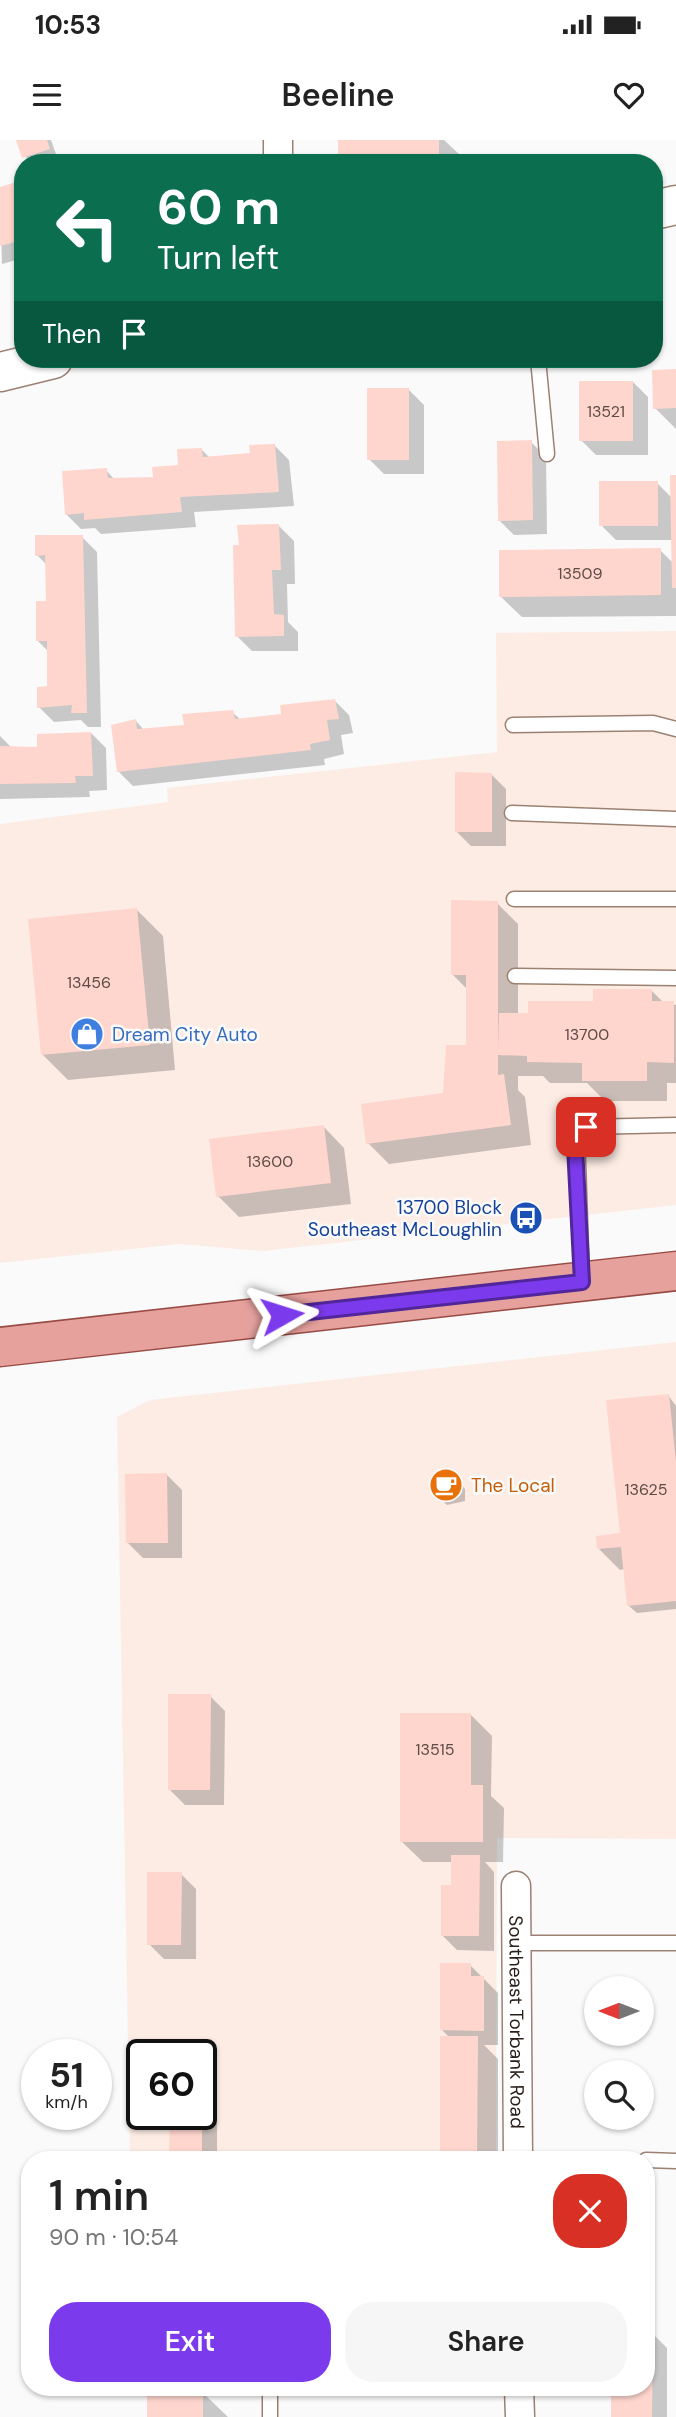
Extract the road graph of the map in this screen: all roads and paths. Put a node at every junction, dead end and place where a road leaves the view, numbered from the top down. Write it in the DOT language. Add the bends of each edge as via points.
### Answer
graph roads {
  1 [pos="539,368"];
  2 [pos="547,454"];
  3 [pos="513,725"];
  4 [pos="676,729"];
  5 [pos="512,813"];
  6 [pos="676,819"];
  7 [pos="514,899"];
  8 [pos="676,899"];
  9 [pos="515,976"];
  10 [pos="676,978"];
  11 [pos="676,1125"];
  12 [pos="676,1271"];
  13 [pos="582,1282"];
  14 [pos="0,1347"];
  15 [pos="516,1886"];
  16 [pos="516,1943"];
  17 [pos="676,1943"];
  18 [pos="518,2151"];
  19 [pos="655,2161"];
  20 [pos="676,2161"];
  21 [pos="270,2396"];
  22 [pos="519,2396"];
  23 [pos="270,2417"];
  24 [pos="520,2417"];
  1 -- 2 [label="lane"];
  3 -- 4 [label="lane" via="653,723"];
  5 -- 6 [label="lane"];
  7 -- 8 [label="lane"];
  9 -- 10 [label="lane"];
  11 -- 13 [label="lane" via="586,1127 577,1133"];
  12 -- 13 [label="main road"];
  13 -- 14 [label="main road"];
  15 -- 16 [label="street, Southeast Torbank Road"];
  16 -- 17 [label="lane"];
  16 -- 18 [label="street, Southeast Torbank Road"];
  19 -- 20 [label="lane"];
  21 -- 23 [label="lane"];
  22 -- 24 [label="street"];
}
